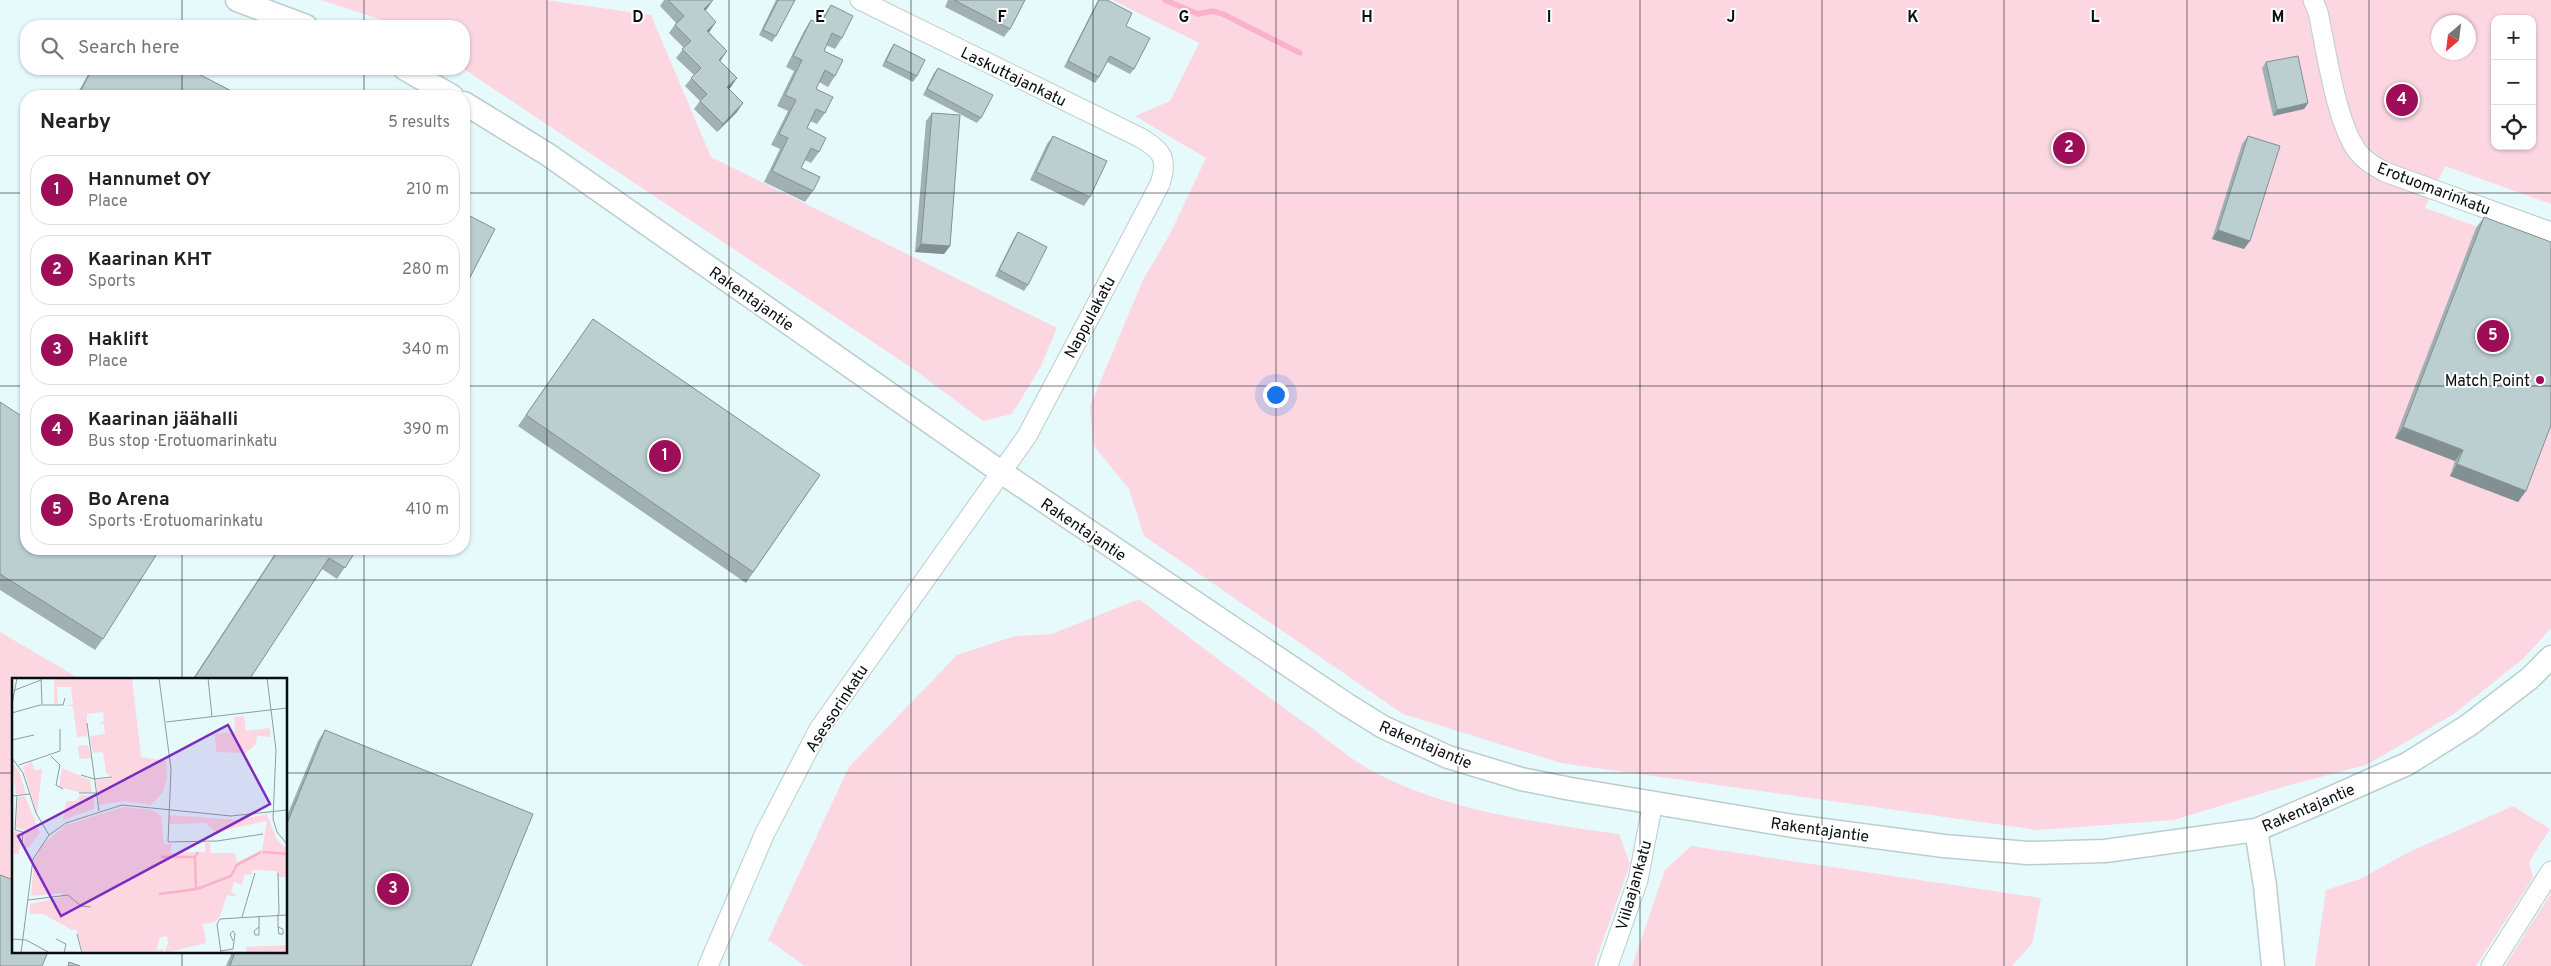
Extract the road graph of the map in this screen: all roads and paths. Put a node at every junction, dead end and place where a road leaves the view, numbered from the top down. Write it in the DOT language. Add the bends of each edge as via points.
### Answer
graph roads {
  1 [pos="237,0"];
  2 [pos="860,0"];
  3 [pos="2313,0"];
  4 [pos="290,20"];
  5 [pos="415,75"];
  6 [pos="442,90"];
  7 [pos="470,107"];
  8 [pos="1164,158"];
  9 [pos="2551,232"];
  10 [pos="1001,472"];
  11 [pos="2551,657"];
  12 [pos="1653,802"];
  13 [pos="2256,830"];
  14 [pos="2551,871"];
  15 [pos="708,966"];
  16 [pos="1608,966"];
  17 [pos="2272,966"];
  18 [pos="2491,966"];
  1 -- 4 [label="street"];
  2 -- 8 [label="street, Laskuttajankatu" via="1141,138"];
  3 -- 9 [label="street, Erotuomarinkatu" via="2341,118 2348,137 2364,158 2385,172"];
  5 -- 6 [label="street"];
  7 -- 10 [label="street, Rakentajantie" via="546,154"];
  8 -- 10 [label="street, Nappulakatu" via="1160,184 1027,436"];
  10 -- 12 [label="street, Rakentajantie" via="1383,727 1448,757 1488,770 1571,789"];
  10 -- 15 [label="street, Asessorinkatu" via="819,729 765,833"];
  11 -- 13 [label="street, Rakentajantie" via="2530,678 2469,725 2407,764"];
  12 -- 13 [label="street, Rakentajantie" via="1794,826 1944,846 2028,853 2105,851"];
  12 -- 16 [label="street, Viilaajankatu" via="1638,880"];
  13 -- 17 [label="street"];
  14 -- 18 [label="street"];
}
